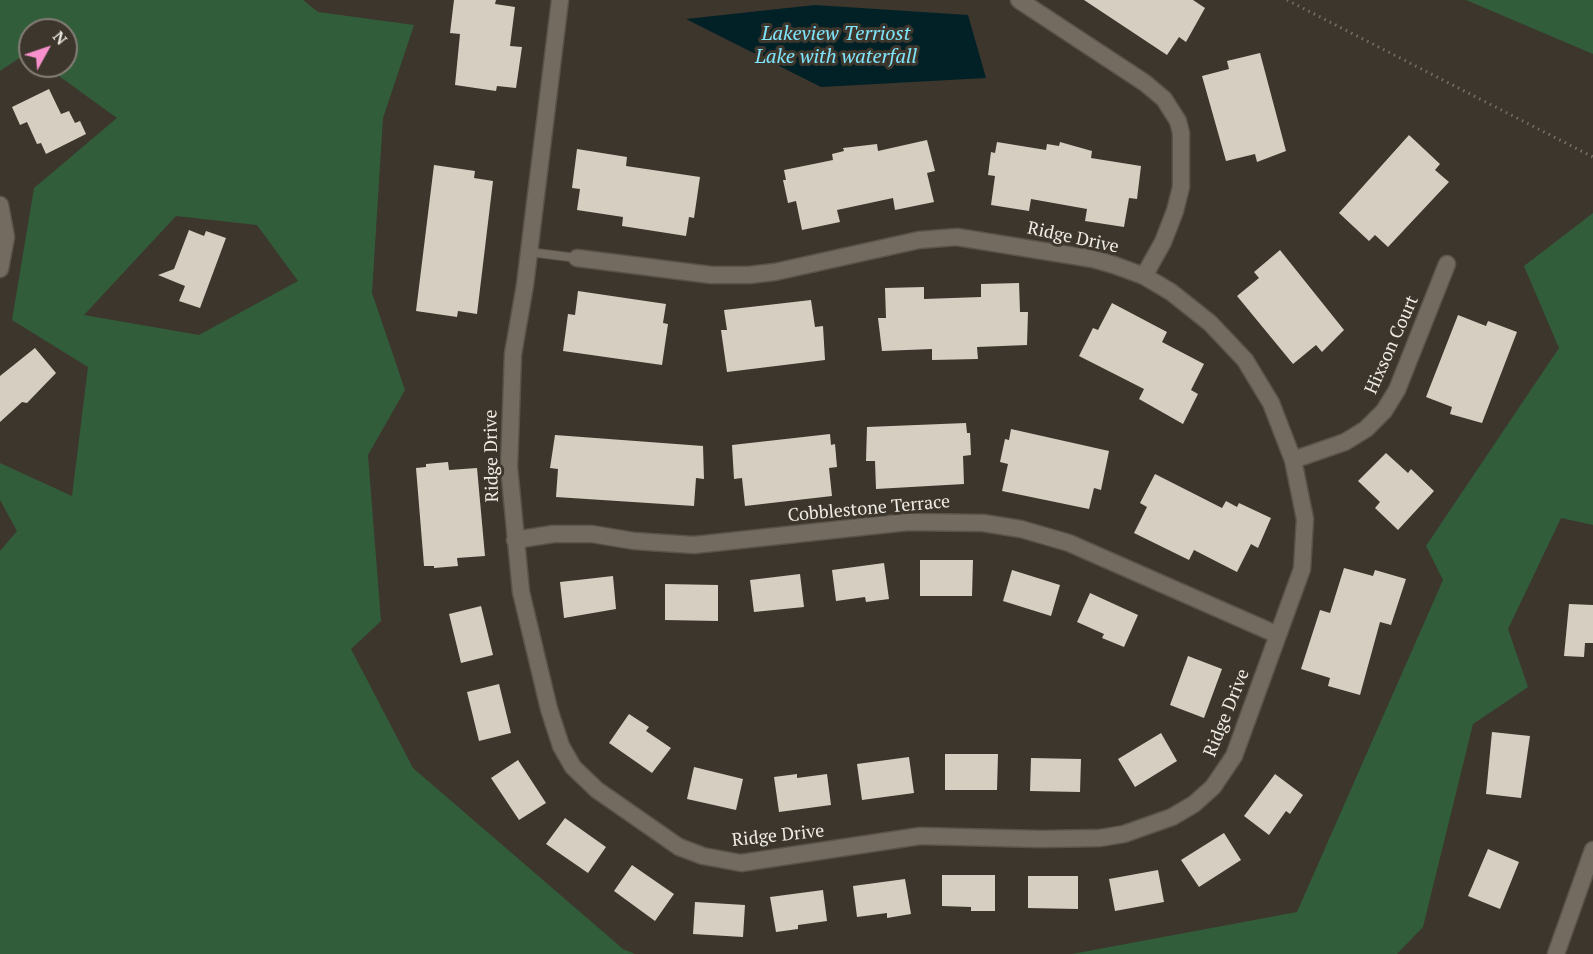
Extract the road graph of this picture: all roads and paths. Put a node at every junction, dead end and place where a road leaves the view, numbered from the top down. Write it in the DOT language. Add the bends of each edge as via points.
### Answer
graph roads {
  1 [pos="560,0"];
  2 [pos="1019,0"];
  3 [pos="1287,0"];
  4 [pos="1593,157"];
  5 [pos="0,205"];
  6 [pos="529,252"];
  7 [pos="577,258"];
  8 [pos="1447,264"];
  9 [pos="0,269"];
  10 [pos="1144,276"];
  11 [pos="1293,460"];
  12 [pos="515,540"];
  13 [pos="1278,635"];
  14 [pos="1593,850"];
  15 [pos="1556,954"];
  1 -- 6 [label="street, Ridge Drive"];
  2 -- 10 [label="street" via="1155,91 1178,121 1181,187 1163,242"];
  3 -- 4 [label="path"];
  5 -- 9 [label="street" via="6,237"];
  6 -- 7 [label="lane, Ridge Drive"];
  6 -- 12 [label="street, Ridge Drive" via="513,354 509,467"];
  7 -- 10 [label="street, Ridge Drive" via="711,275 749,275 920,240 957,237 1093,259"];
  8 -- 11 [label="street, Hixson Court" via="1397,390 1384,411 1345,442"];
  10 -- 11 [label="street, Ridge Drive" via="1210,323 1245,360 1271,403"];
  11 -- 13 [label="street, Ridge Drive" via="1302,494 1305,544 1302,569"];
  12 -- 13 [label="street, Cobblestone Terrace" via="553,534 592,534 694,545 908,522 983,523 1069,543"];
  12 -- 13 [label="street, Ridge Drive" via="536,660 566,757 589,783 671,841 722,861 741,863 920,836 1100,838 1149,827 1194,804 1221,778 1234,756"];
  14 -- 15 [label="street"];
}
